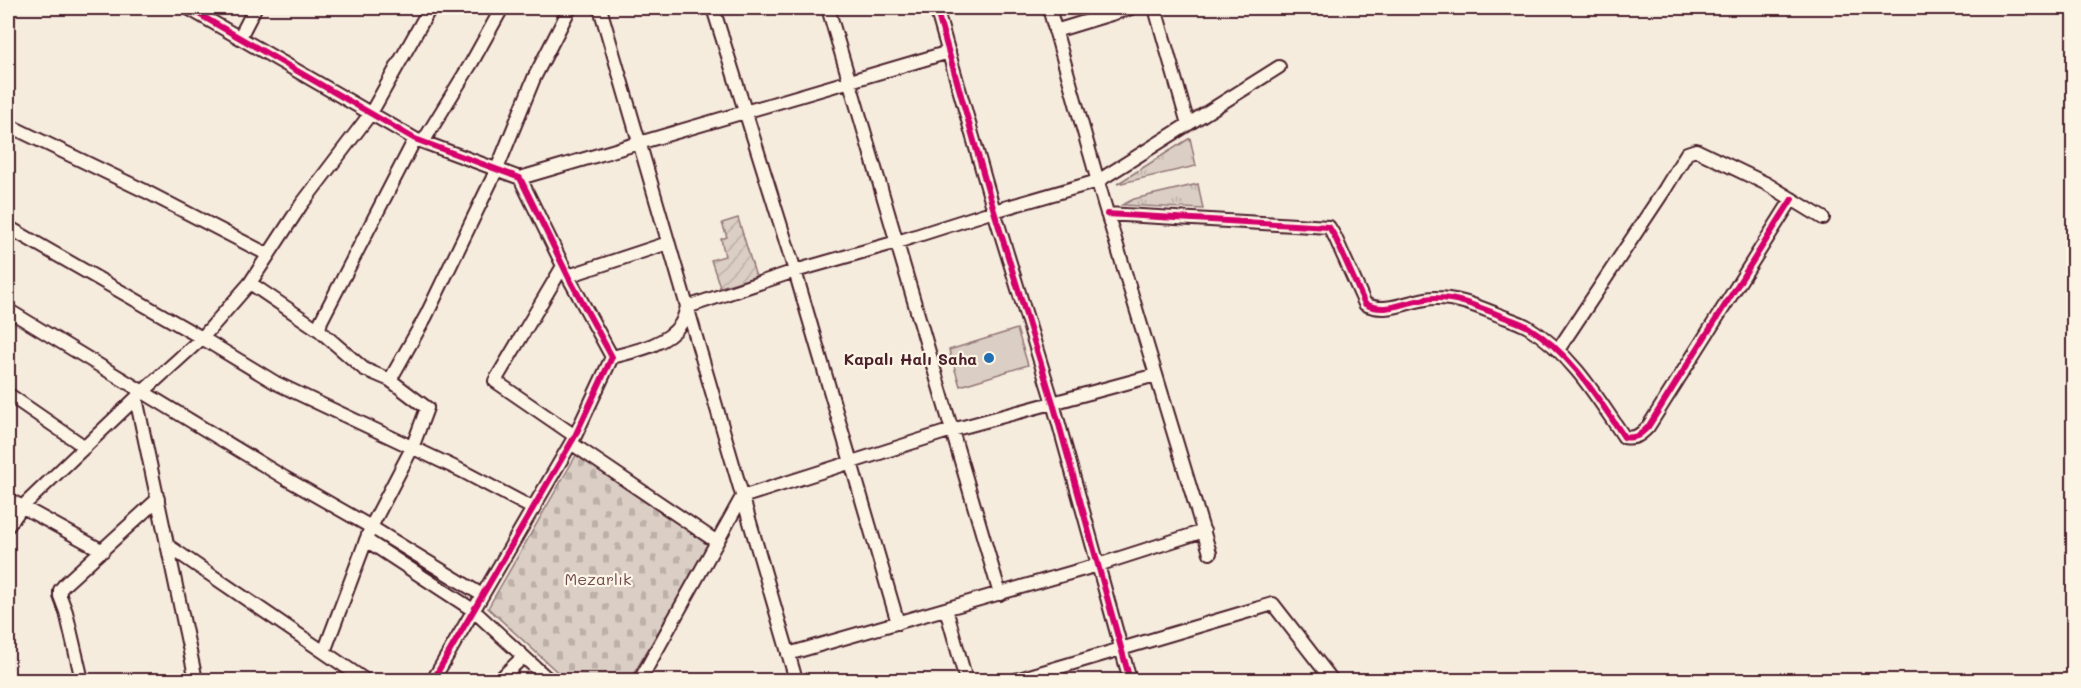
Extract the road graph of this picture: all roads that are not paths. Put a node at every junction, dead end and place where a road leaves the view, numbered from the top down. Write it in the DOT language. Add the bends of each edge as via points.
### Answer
graph roads {
  1 [pos="188,8"];
  2 [pos="255,8"];
  3 [pos="430,8"];
  4 [pos="502,8"];
  5 [pos="570,8"];
  6 [pos="600,8"];
  7 [pos="713,8"];
  8 [pos="828,8"];
  9 [pos="936,8"];
  10 [pos="1049,8"];
  11 [pos="1131,8"];
  12 [pos="1155,8"];
  13 [pos="1055,31"];
  14 [pos="240,37"];
  15 [pos="949,52"];
  16 [pos="1279,67"];
  17 [pos="850,82"];
  18 [pos="746,111"];
  19 [pos="371,113"];
  20 [pos="1188,124"];
  21 [pos="8,125"];
  22 [pos="419,141"];
  23 [pos="639,143"];
  24 [pos="497,169"];
  25 [pos="520,178"];
  26 [pos="1098,181"];
  27 [pos="1792,199"];
  28 [pos="994,211"];
  29 [pos="1107,214"];
  30 [pos="1823,218"];
  31 [pos="8,227"];
  32 [pos="897,242"];
  33 [pos="668,243"];
  34 [pos="267,254"];
  35 [pos="565,271"];
  36 [pos="795,271"];
  37 [pos="250,283"];
  38 [pos="687,307"];
  39 [pos="8,310"];
  40 [pos="319,330"];
  41 [pos="202,338"];
  42 [pos="1558,350"];
  43 [pos="612,357"];
  44 [pos="1156,375"];
  45 [pos="390,380"];
  46 [pos="8,394"];
  47 [pos="140,395"];
  48 [pos="1053,403"];
  49 [pos="952,430"];
  50 [pos="573,440"];
  51 [pos="85,447"];
  52 [pos="412,448"];
  53 [pos="851,461"];
  54 [pos="742,497"];
  55 [pos="8,499"];
  56 [pos="158,499"];
  57 [pos="22,507"];
  58 [pos="534,508"];
  59 [pos="8,526"];
  60 [pos="371,527"];
  61 [pos="1204,531"];
  62 [pos="366,540"];
  63 [pos="717,542"];
  64 [pos="168,545"];
  65 [pos="103,551"];
  66 [pos="1210,553"];
  67 [pos="1098,565"];
  68 [pos="1000,594"];
  69 [pos="482,595"];
  70 [pos="946,609"];
  71 [pos="473,610"];
  72 [pos="898,623"];
  73 [pos="1121,649"];
  74 [pos="324,652"];
  75 [pos="788,654"];
  76 [pos="523,657"];
  77 [pos="82,681"];
  78 [pos="196,681"];
  79 [pos="366,681"];
  80 [pos="433,681"];
  81 [pos="499,681"];
  82 [pos="549,681"];
  83 [pos="640,681"];
  84 [pos="796,681"];
  85 [pos="966,681"];
  86 [pos="1016,681"];
  87 [pos="1130,681"];
  88 [pos="1332,681"];
  1 -- 14 [label="street"];
  2 -- 14 [label="street"];
  3 -- 19 [label="street"];
  4 -- 22 [label="street" via="472,62"];
  5 -- 24 [label="street" via="534,78"];
  6 -- 23 [label="street"];
  7 -- 18 [label="street"];
  8 -- 17 [label="street"];
  9 -- 15 [label="street"];
  10 -- 13 [label="street"];
  11 -- 13 [label="street"];
  12 -- 20 [label="street"];
  13 -- 26 [label="street"];
  14 -- 19 [label="street"];
  15 -- 17 [label="street"];
  15 -- 28 [label="street"];
  16 -- 20 [label="street"];
  17 -- 18 [label="street"];
  17 -- 32 [label="street"];
  18 -- 23 [label="street"];
  18 -- 36 [label="street"];
  19 -- 22 [label="street"];
  19 -- 34 [label="street"];
  20 -- 26 [label="street"];
  21 -- 34 [label="street"];
  22 -- 24 [label="street"];
  22 -- 40 [label="street"];
  23 -- 25 [label="street"];
  23 -- 33 [label="street"];
  24 -- 25 [label="street"];
  24 -- 45 [label="street" via="426,316"];
  25 -- 35 [label="street"];
  26 -- 28 [label="street"];
  26 -- 29 [label="street"];
  27 -- 30 [label="street"];
  27 -- 42 [label="street" via="1696,150 1687,153"];
  27 -- 42 [label="street" via="1638,437 1624,437"];
  28 -- 32 [label="street"];
  28 -- 48 [label="street"];
  29 -- 42 [label="street" via="1329,227 1365,304 1374,308 1395,307 1446,298 1527,327"];
  29 -- 44 [label="street"];
  31 -- 41 [label="street"];
  32 -- 36 [label="street"];
  32 -- 49 [label="street"];
  33 -- 35 [label="street"];
  33 -- 38 [label="street"];
  34 -- 37 [label="street"];
  35 -- 43 [label="street"];
  35 -- 50 [label="street" via="495,381"];
  36 -- 38 [label="street"];
  36 -- 53 [label="street"];
  37 -- 40 [label="street"];
  37 -- 41 [label="street"];
  38 -- 43 [label="street" via="673,333 644,349"];
  38 -- 54 [label="street"];
  39 -- 47 [label="street"];
  40 -- 45 [label="street" via="364,369"];
  41 -- 47 [label="street"];
  41 -- 52 [label="street" via="276,383"];
  43 -- 50 [label="street"];
  44 -- 48 [label="street"];
  44 -- 61 [label="street"];
  45 -- 52 [label="street" via="427,408"];
  46 -- 51 [label="street"];
  47 -- 51 [label="street"];
  47 -- 56 [label="street"];
  47 -- 60 [label="street"];
  48 -- 49 [label="street"];
  48 -- 67 [label="street"];
  49 -- 53 [label="street"];
  49 -- 68 [label="street"];
  50 -- 58 [label="street"];
  50 -- 63 [label="street"];
  51 -- 57 [label="street"];
  52 -- 58 [label="street"];
  52 -- 60 [label="street"];
  53 -- 54 [label="street"];
  53 -- 72 [label="street"];
  54 -- 63 [label="street"];
  54 -- 75 [label="street"];
  55 -- 57 [label="street"];
  56 -- 64 [label="street"];
  56 -- 65 [label="street"];
  57 -- 59 [label="street"];
  57 -- 65 [label="street"];
  58 -- 69 [label="street"];
  60 -- 62 [label="street"];
  60 -- 69 [label="street"];
  61 -- 66 [label="street"];
  61 -- 67 [label="street"];
  62 -- 71 [label="street"];
  62 -- 74 [label="street"];
  63 -- 83 [label="street"];
  64 -- 74 [label="street"];
  64 -- 78 [label="street"];
  65 -- 77 [label="street" via="60,590"];
  67 -- 68 [label="street"];
  67 -- 73 [label="street"];
  68 -- 70 [label="street"];
  69 -- 71 [label="street"];
  70 -- 72 [label="street"];
  70 -- 85 [label="street"];
  71 -- 76 [label="street"];
  71 -- 80 [label="street"];
  72 -- 75 [label="street"];
  73 -- 86 [label="street"];
  73 -- 87 [label="street"];
  73 -- 88 [label="street" via="1273,604"];
  74 -- 79 [label="street"];
  75 -- 84 [label="street"];
  76 -- 81 [label="street"];
  76 -- 82 [label="street"];
}
